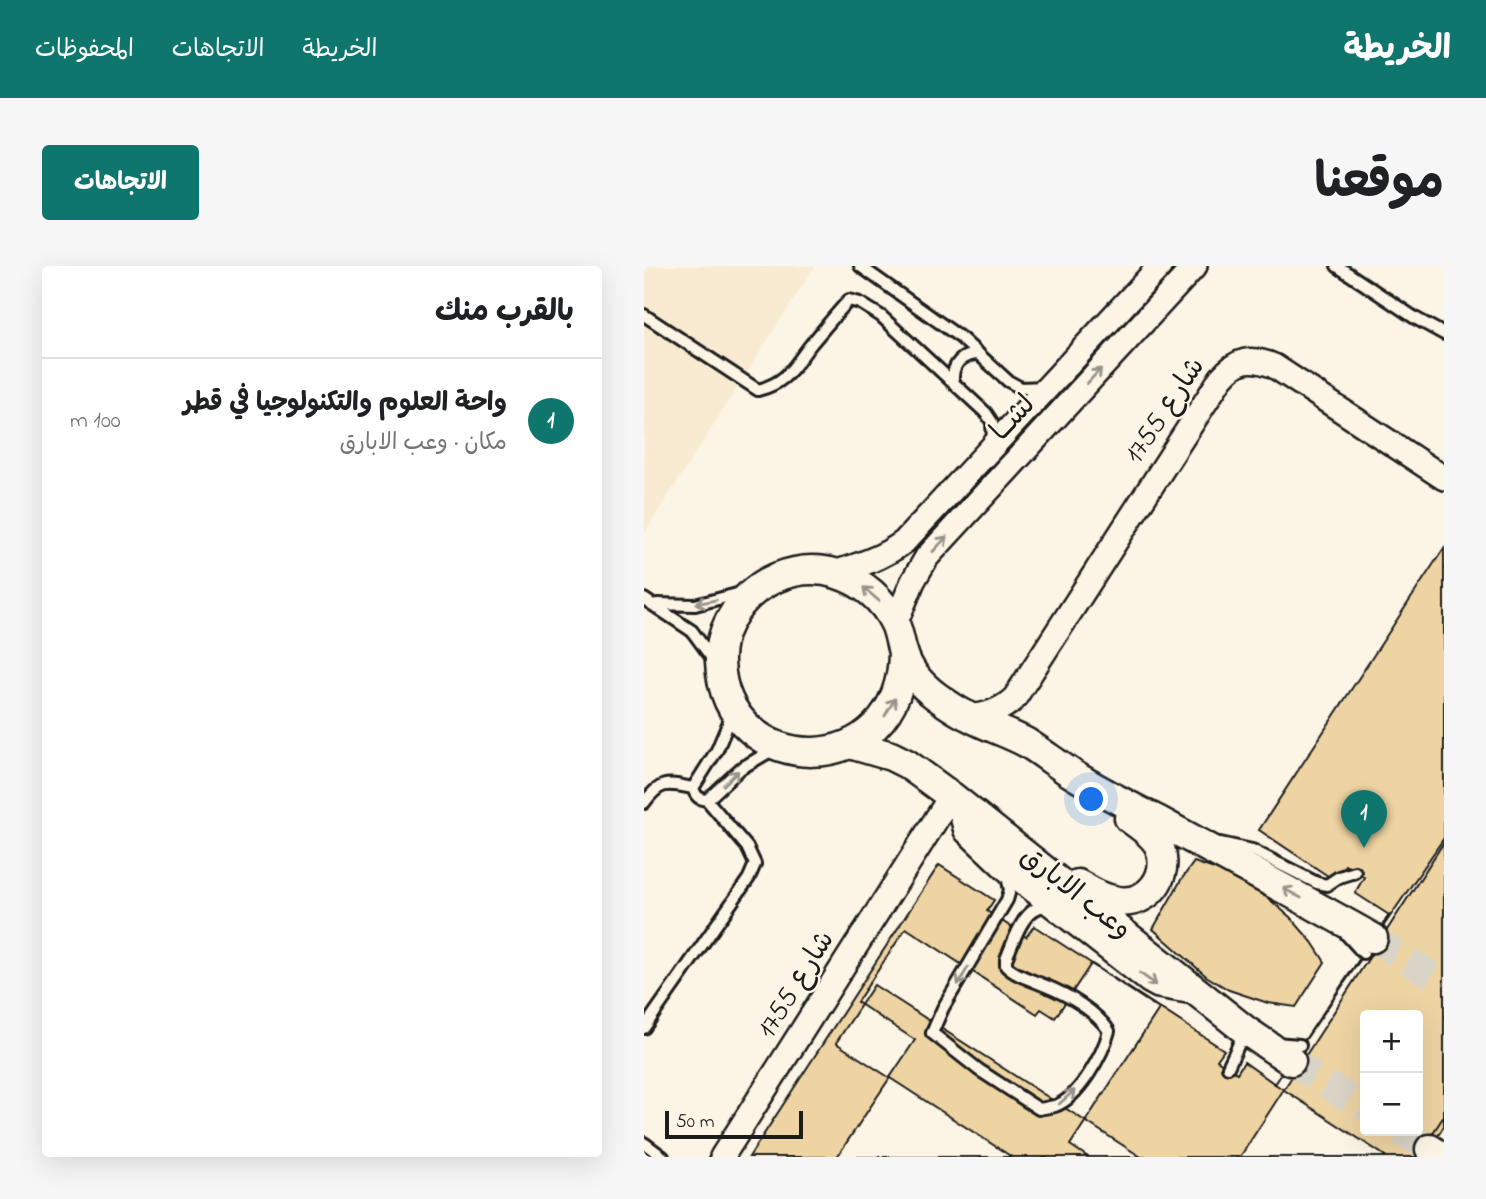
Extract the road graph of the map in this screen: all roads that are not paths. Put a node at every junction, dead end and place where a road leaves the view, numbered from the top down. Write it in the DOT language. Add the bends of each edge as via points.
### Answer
graph roads {
  1 [pos="860,266"];
  2 [pos="1160,266"];
  3 [pos="1195,266"];
  4 [pos="1337,266"];
  5 [pos="644,315"];
  6 [pos="1444,334"];
  7 [pos="979,354"];
  8 [pos="953,381"];
  9 [pos="1047,387"];
  10 [pos="991,450"];
  11 [pos="1444,478"];
  12 [pos="834,573"];
  13 [pos="756,588"];
  14 [pos="649,601"];
  15 [pos="895,624"];
  16 [pos="903,652"];
  17 [pos="722,679"];
  18 [pos="1014,699"];
  19 [pos="734,709"];
  20 [pos="968,717"];
  21 [pos="1024,741"];
  22 [pos="850,744"];
  23 [pos="779,746"];
  24 [pos="1076,776"];
  25 [pos="694,788"];
  26 [pos="955,799"];
  27 [pos="707,800"];
  28 [pos="644,803"];
  29 [pos="966,831"];
  30 [pos="1194,840"];
  31 [pos="921,844"];
  32 [pos="1015,862"];
  33 [pos="1356,872"];
  34 [pos="1054,906"];
  35 [pos="1368,946"];
  36 [pos="1199,993"];
  37 [pos="644,1028"];
  38 [pos="1256,1037"];
  39 [pos="1296,1053"];
  40 [pos="1228,1067"];
  41 [pos="644,1143"];
  42 [pos="663,1157"];
  43 [pos="722,1157"];
  1 -- 7 [label="lane"];
  2 -- 9 [label="street, لشــا"];
  15 -- 3 [label="street, لشــا, one-way" via="927,557"];
  4 -- 6 [label="lane"];
  5 -- 8 [label="lane" via="758,390 792,373 849,300 881,316"];
  7 -- 8 [label="lane" via="958,360"];
  7 -- 9 [label="lane" via="1015,386"];
  8 -- 10 [label="lane" via="992,422"];
  9 -- 10 [label="street, لشــا"];
  10 -- 12 [label="street, لشــا" via="904,542 871,561"];
  11 -- 18 [label="street, شارع 1755" via="1274,366 1254,359 1238,362 1221,378"];
  12 -- 13 [label="street" via="793,572"];
  15 -- 12 [label="street, one-way" via="870,591"];
  13 -- 14 [label="lane, one-way" via="695,605"];
  13 -- 17 [label="street" via="730,620 720,659"];
  14 -- 17 [label="lane" via="701,641"];
  15 -- 16 [label="street"];
  16 -- 20 [label="street" via="923,686"];
  22 -- 16 [label="street, one-way" via="866,735 891,707 899,690"];
  17 -- 19 [label="street"];
  18 -- 20 [label="street" via="1003,709"];
  18 -- 21 [label="street" via="1012,724"];
  19 -- 23 [label="street" via="753,732"];
  19 -- 25 [label="lane" via="718,750"];
  20 -- 21 [label="street"];
  21 -- 24 [label="street"];
  22 -- 23 [label="street" via="810,753"];
  22 -- 26 [label="street, وعب الابارق" via="907,764"];
  27 -- 23 [label="lane, one-way" via="740,769"];
  24 -- 30 [label="street"];
  24 -- 32 [label="street" via="1155,840 1160,885 1131,901 1107,898"];
  25 -- 27 [label="lane" via="695,795"];
  25 -- 28 [label="lane" via="670,783 656,787"];
  26 -- 29 [label="street"];
  26 -- 31 [label="street, شارع 1755"];
  26 -- 32 [label="street, وعب الابارق"];
  27 -- 37 [label="lane" via="747,847 755,864"];
  29 -- 31 [label="street" via="945,831"];
  29 -- 32 [label="street"];
  30 -- 33 [label="lane" via="1252,850 1326,885"];
  35 -- 30 [label="street, one-way" via="1336,917"];
  31 -- 43 [label="street, شارع 1755"];
  32 -- 34 [label="street"];
  32 -- 34 [label="lane, one-way" via="1007,900 932,1033 1039,1109 1058,1105 1084,1081 1104,1049 1109,1031 1101,1018 1006,965 1023,921 1042,905"];
  32 -- 36 [label="street, وعب الابارق"];
  34 -- 36 [label="street, one-way" via="1149,981"];
  36 -- 38 [label="street, وعب الابارق"];
  38 -- 39 [label="street, وعب الابارق"];
  38 -- 40 [label="lane"];
  41 -- 42 [label="lane"];
}
